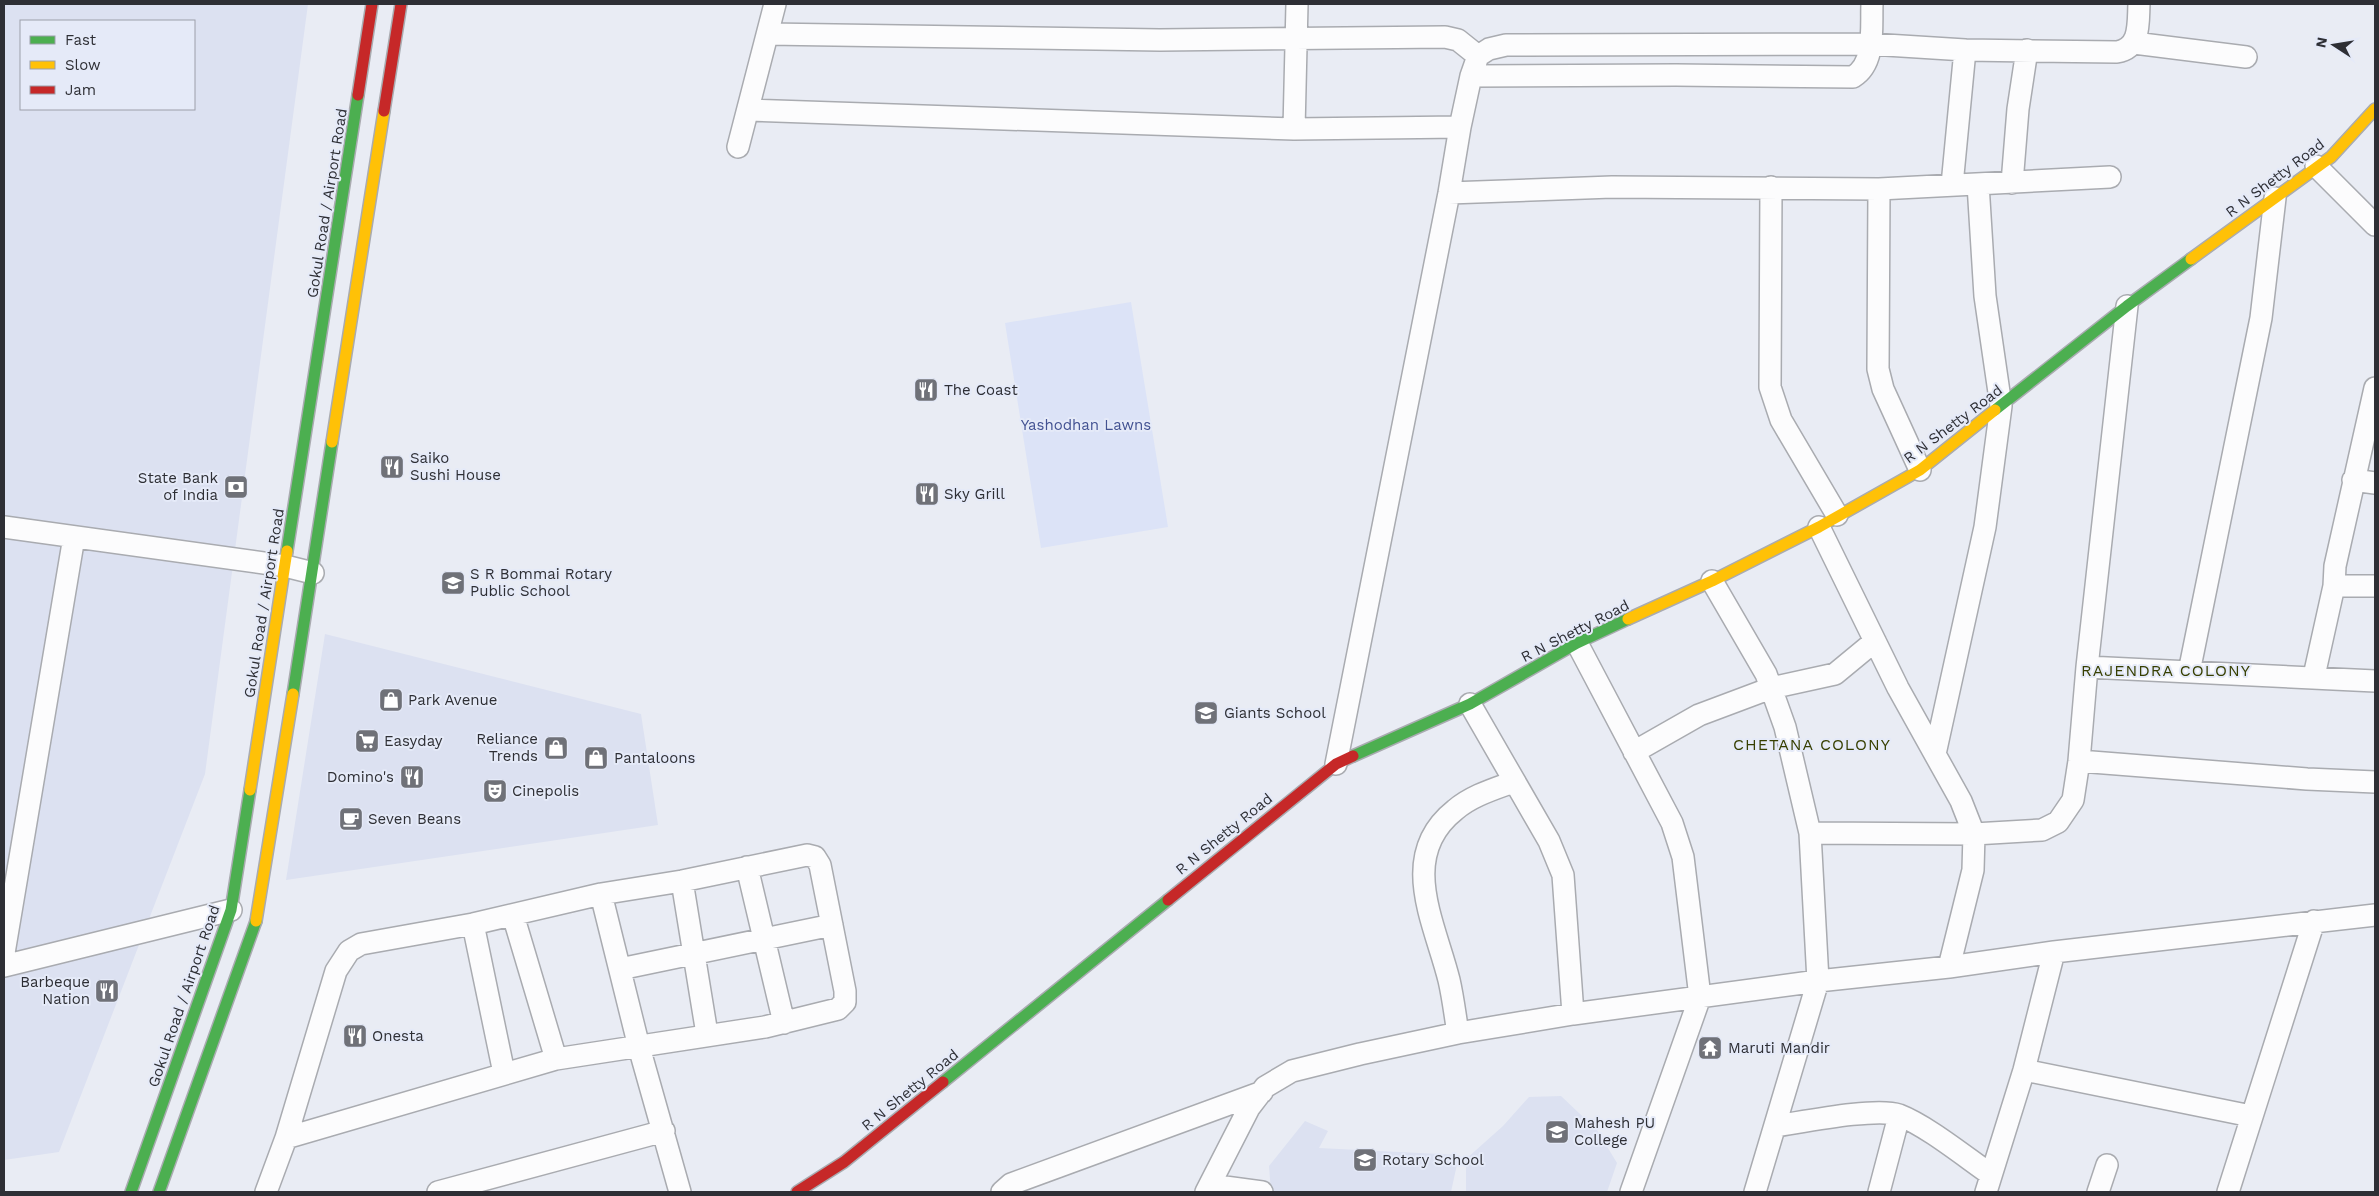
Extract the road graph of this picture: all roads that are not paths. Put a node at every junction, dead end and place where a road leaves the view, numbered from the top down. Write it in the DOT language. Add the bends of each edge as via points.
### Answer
graph roads {
  1 [pos="372,4"];
  2 [pos="401,4"];
  3 [pos="775,4"];
  4 [pos="1297,4"];
  5 [pos="1872,4"];
  6 [pos="2138,4"];
  7 [pos="768,34"];
  8 [pos="1297,38"];
  9 [pos="2134,43"];
  10 [pos="1870,44"];
  11 [pos="1965,50"];
  12 [pos="2027,50"];
  13 [pos="1478,56"];
  14 [pos="2246,57"];
  15 [pos="1471,76"];
  16 [pos="2375,109"];
  17 [pos="749,110"];
  18 [pos="1460,127"];
  19 [pos="1294,129"];
  20 [pos="738,147"];
  21 [pos="2316,166"];
  22 [pos="2110,177"];
  23 [pos="1978,184"];
  24 [pos="2012,184"];
  25 [pos="1952,185"];
  26 [pos="1771,187"];
  27 [pos="1879,189"];
  28 [pos="1449,193"];
  29 [pos="2274,198"];
  30 [pos="2375,225"];
  31 [pos="2127,306"];
  32 [pos="2375,388"];
  33 [pos="2001,406"];
  34 [pos="1920,470"];
  35 [pos="2353,480"];
  36 [pos="2375,483"];
  37 [pos="1837,515"];
  38 [pos="4,527"];
  39 [pos="1819,527"];
  40 [pos="74,537"];
  41 [pos="286,566"];
  42 [pos="313,573"];
  43 [pos="1712,581"];
  44 [pos="2334,586"];
  45 [pos="2375,586"];
  46 [pos="1875,641"];
  47 [pos="1577,643"];
  48 [pos="2087,667"];
  49 [pos="2189,672"];
  50 [pos="2314,676"];
  51 [pos="2375,680"];
  52 [pos="1771,688"];
  53 [pos="1470,704"];
  54 [pos="1634,752"];
  55 [pos="1935,754"];
  56 [pos="2079,760"];
  57 [pos="1336,764"];
  58 [pos="1513,782"];
  59 [pos="2375,782"];
  60 [pos="1810,833"];
  61 [pos="1974,834"];
  62 [pos="747,867"];
  63 [pos="682,881"];
  64 [pos="602,894"];
  65 [pos="231,910"];
  66 [pos="2375,914"];
  67 [pos="513,915"];
  68 [pos="2314,922"];
  69 [pos="473,924"];
  70 [pos="832,925"];
  71 [pos="764,938"];
  72 [pos="2054,952"];
  73 [pos="4,953"];
  74 [pos="695,953"];
  75 [pos="4,966"];
  76 [pos="1949,967"];
  77 [pos="620,969"];
  78 [pos="1818,981"];
  79 [pos="1700,997"];
  80 [pos="1574,1014"];
  81 [pos="784,1023"];
  82 [pos="1458,1033"];
  83 [pos="707,1034"];
  84 [pos="639,1047"];
  85 [pos="556,1059"];
  86 [pos="2024,1070"];
  87 [pos="504,1073"];
  88 [pos="1262,1092"];
  89 [pos="1899,1116"];
  90 [pos="2251,1116"];
  91 [pos="1776,1126"];
  92 [pos="664,1131"];
  93 [pos="286,1138"];
  94 [pos="2107,1164"];
  95 [pos="1988,1183"];
  96 [pos="1205,1186"];
  97 [pos="131,1192"];
  98 [pos="159,1192"];
  99 [pos="266,1192"];
  100 [pos="438,1192"];
  101 [pos="680,1192"];
  102 [pos="797,1192"];
  103 [pos="1002,1192"];
  104 [pos="1262,1192"];
  105 [pos="1631,1192"];
  106 [pos="1755,1192"];
  107 [pos="1878,1192"];
  108 [pos="2098,1192"];
  109 [pos="2228,1192"];
  1 -- 41 [label="main road, Gokul Road / Airport Road"];
  2 -- 42 [label="main road"];
  3 -- 7 [label="street"];
  4 -- 8 [label="street"];
  5 -- 10 [label="street"];
  6 -- 9 [label="street"];
  7 -- 8 [label="street" via="1160,40"];
  7 -- 17 [label="street"];
  8 -- 13 [label="street" via="1445,37 1458,40"];
  8 -- 19 [label="street"];
  9 -- 12 [label="street" via="2117,52"];
  9 -- 14 [label="street"];
  10 -- 11 [label="street"];
  10 -- 13 [label="street" via="1506,45"];
  10 -- 15 [label="street" via="1868,61 1862,72 1853,77"];
  11 -- 12 [label="street"];
  11 -- 25 [label="street"];
  12 -- 24 [label="street"];
  13 -- 15 [label="street"];
  15 -- 18 [label="street"];
  16 -- 21 [label="main road, R N Shetty Road" via="2331,157"];
  17 -- 19 [label="street"];
  17 -- 20 [label="street"];
  18 -- 19 [label="street"];
  18 -- 28 [label="street"];
  21 -- 29 [label="main road, R N Shetty Road"];
  21 -- 30 [label="street"];
  22 -- 24 [label="street"];
  23 -- 24 [label="street"];
  23 -- 25 [label="street"];
  23 -- 33 [label="street" via="1985,296"];
  25 -- 27 [label="street"];
  26 -- 27 [label="street"];
  26 -- 28 [label="street" via="1612,187"];
  26 -- 37 [label="street" via="1770,387 1781,420"];
  27 -- 34 [label="street" via="1878,369 1883,388"];
  28 -- 57 [label="street"];
  29 -- 31 [label="main road, R N Shetty Road"];
  29 -- 49 [label="street" via="2261,318"];
  31 -- 33 [label="main road, R N Shetty Road"];
  31 -- 48 [label="street"];
  32 -- 35 [label="street"];
  33 -- 34 [label="main road, R N Shetty Road"];
  33 -- 55 [label="street" via="1985,527"];
  34 -- 37 [label="main road, R N Shetty Road"];
  35 -- 36 [label="street"];
  35 -- 44 [label="street" via="2335,566"];
  37 -- 39 [label="main road, R N Shetty Road"];
  38 -- 40 [label="street"];
  39 -- 43 [label="main road, R N Shetty Road"];
  39 -- 46 [label="street"];
  40 -- 41 [label="street"];
  40 -- 73 [label="street"];
  41 -- 42 [label="street"];
  41 -- 65 [label="main road, Gokul Road / Airport Road"];
  42 -- 98 [label="main road" via="258,916"];
  43 -- 47 [label="main road, R N Shetty Road"];
  43 -- 52 [label="street"];
  44 -- 45 [label="street"];
  44 -- 50 [label="street"];
  46 -- 52 [label="street" via="1835,674"];
  46 -- 55 [label="street"];
  47 -- 53 [label="main road, R N Shetty Road"];
  47 -- 54 [label="street"];
  48 -- 49 [label="street"];
  48 -- 56 [label="street"];
  49 -- 50 [label="street"];
  50 -- 51 [label="street"];
  52 -- 54 [label="street" via="1699,715"];
  52 -- 60 [label="street" via="1785,727"];
  53 -- 57 [label="main road, R N Shetty Road"];
  53 -- 58 [label="street"];
  54 -- 79 [label="street" via="1672,824 1683,856"];
  55 -- 61 [label="street" via="1962,801"];
  56 -- 59 [label="street"];
  56 -- 61 [label="street" via="2073,800 2058,822 2042,830"];
  57 -- 102 [label="main road, R N Shetty Road" via="851,1156"];
  58 -- 80 [label="street" via="1549,841 1563,875"];
  58 -- 82 [label="street" via="1482,794 1455,810 1435,832 1424,860 1423,890 1449,980"];
  60 -- 61 [label="street"];
  60 -- 78 [label="street"];
  61 -- 76 [label="street" via="1973,870"];
  62 -- 63 [label="street"];
  62 -- 70 [label="street" via="807,855 815,857 820,865"];
  62 -- 71 [label="street"];
  63 -- 64 [label="street"];
  63 -- 74 [label="street"];
  64 -- 67 [label="street"];
  64 -- 77 [label="street"];
  65 -- 75 [label="street"];
  65 -- 97 [label="main road, Gokul Road / Airport Road"];
  66 -- 68 [label="street"];
  67 -- 69 [label="street"];
  67 -- 85 [label="street"];
  68 -- 72 [label="street"];
  68 -- 90 [label="street"];
  69 -- 87 [label="street"];
  69 -- 93 [label="street" via="362,944 349,951 336,971"];
  70 -- 71 [label="street"];
  70 -- 81 [label="street" via="845,1002 830,1013"];
  71 -- 74 [label="street"];
  71 -- 81 [label="street"];
  72 -- 76 [label="street"];
  72 -- 86 [label="street"];
  74 -- 77 [label="street"];
  74 -- 83 [label="street"];
  76 -- 78 [label="street"];
  77 -- 84 [label="street"];
  78 -- 79 [label="street"];
  78 -- 91 [label="street"];
  79 -- 80 [label="street"];
  79 -- 105 [label="street"];
  80 -- 82 [label="street"];
  81 -- 83 [label="street"];
  82 -- 88 [label="street" via="1292,1071"];
  83 -- 84 [label="street"];
  84 -- 85 [label="street"];
  84 -- 92 [label="street"];
  85 -- 87 [label="street"];
  86 -- 90 [label="street"];
  86 -- 95 [label="street"];
  87 -- 93 [label="street"];
  88 -- 96 [label="street" via="1249,1108"];
  88 -- 103 [label="street" via="1011,1184"];
  89 -- 91 [label="street" via="1885,1112"];
  89 -- 95 [label="street" via="1919,1126"];
  89 -- 107 [label="street"];
  90 -- 109 [label="street"];
  91 -- 106 [label="street"];
  92 -- 100 [label="street"];
  92 -- 101 [label="street"];
  93 -- 99 [label="street"];
  94 -- 108 [label="street"];
  96 -- 104 [label="street"];
}
